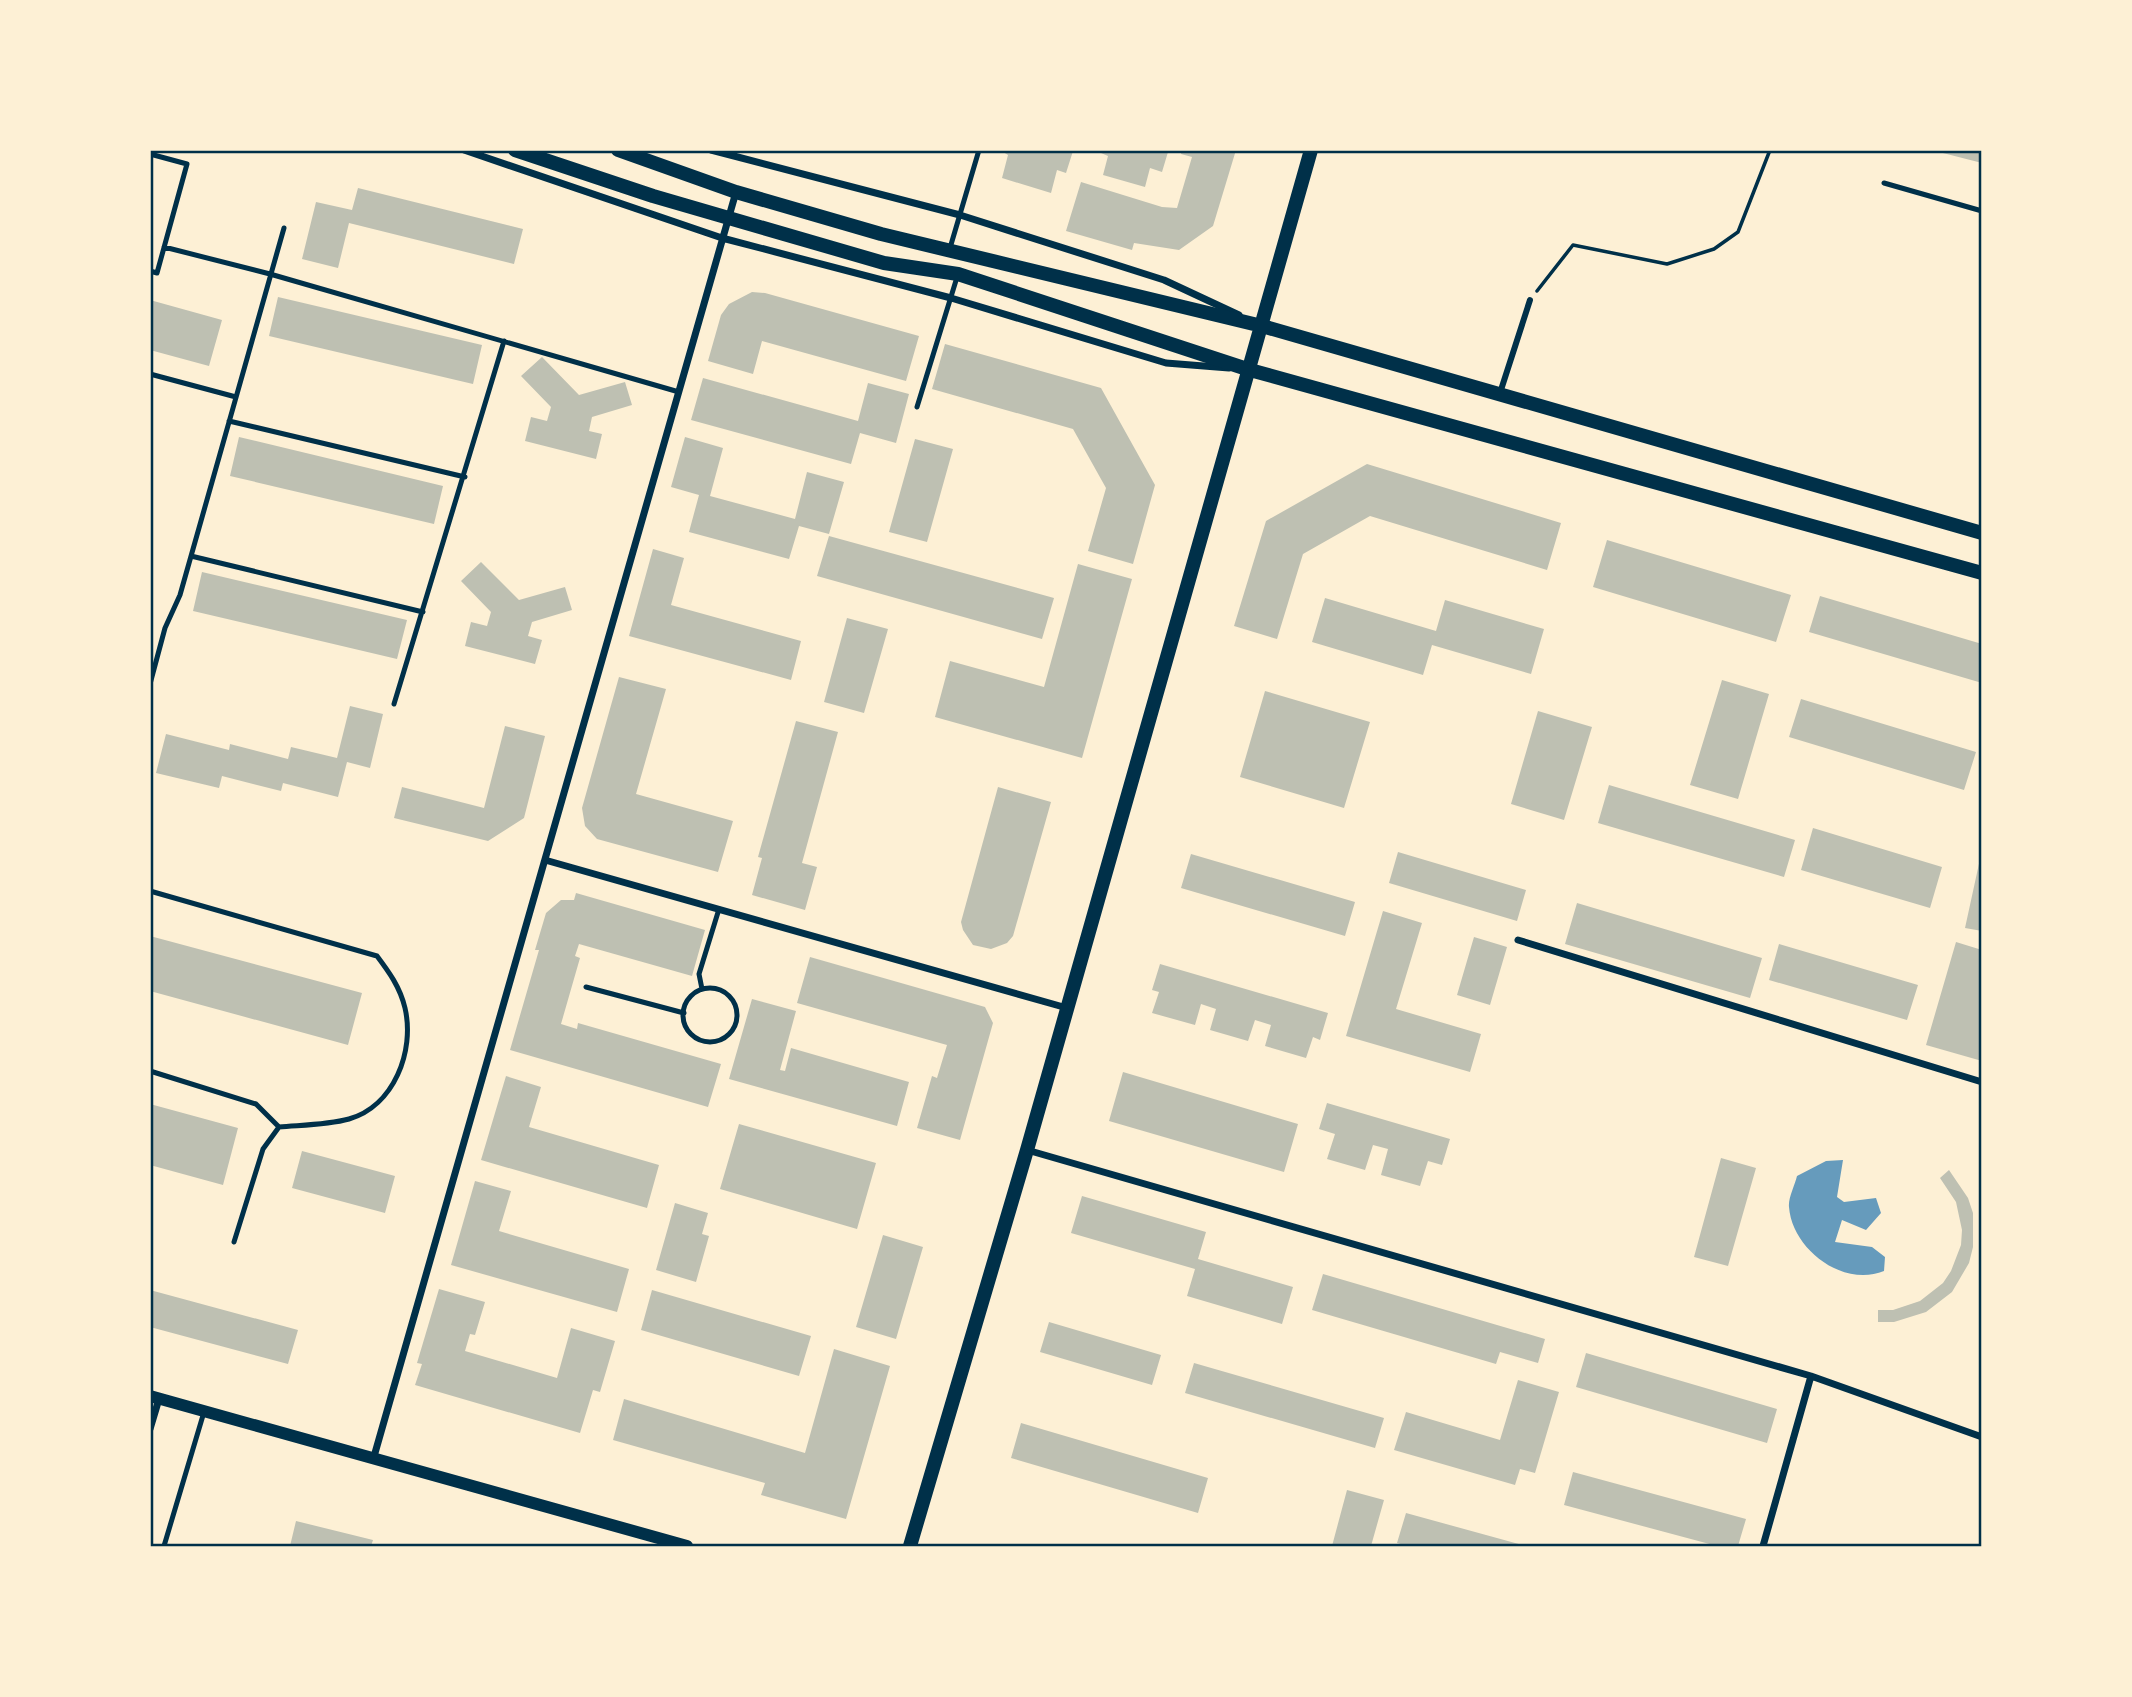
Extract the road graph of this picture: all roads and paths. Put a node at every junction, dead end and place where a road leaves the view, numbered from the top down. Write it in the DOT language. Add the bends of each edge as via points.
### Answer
graph roads {
  1 [pos="464,150"];
  2 [pos="515,150"];
  3 [pos="618,150"];
  4 [pos="711,150"];
  5 [pos="979,150"];
  6 [pos="1311,150"];
  7 [pos="1770,150"];
  8 [pos="150,154"];
  9 [pos="737,154"];
  10 [pos="1884,183"];
  11 [pos="736,192"];
  12 [pos="1982,211"];
  13 [pos="960,215"];
  14 [pos="729,219"];
  15 [pos="284,228"];
  16 [pos="722,238"];
  17 [pos="164,247"];
  18 [pos="950,248"];
  19 [pos="150,271"];
  20 [pos="270,274"];
  21 [pos="958,274"];
  22 [pos="951,298"];
  23 [pos="1530,300"];
  24 [pos="1262,326"];
  25 [pos="504,341"];
  26 [pos="1250,370"];
  27 [pos="150,374"];
  28 [pos="679,392"];
  29 [pos="1499,394"];
  30 [pos="236,397"];
  31 [pos="917,407"];
  32 [pos="229,421"];
  33 [pos="466,477"];
  34 [pos="1982,533"];
  35 [pos="191,556"];
  36 [pos="1982,573"];
  37 [pos="423,612"];
  38 [pos="150,684"];
  39 [pos="394,704"];
  40 [pos="545,860"];
  41 [pos="150,891"];
  42 [pos="719,909"];
  43 [pos="1518,940"];
  44 [pos="586,987"];
  45 [pos="702,989"];
  46 [pos="1068,1008"];
  47 [pos="684,1013"];
  48 [pos="150,1071"];
  49 [pos="1982,1082"];
  50 [pos="279,1126"];
  51 [pos="1027,1150"];
  52 [pos="234,1242"];
  53 [pos="1811,1376"];
  54 [pos="155,1398"];
  55 [pos="204,1412"];
  56 [pos="150,1429"];
  57 [pos="1982,1437"];
  58 [pos="373,1460"];
  59 [pos="164,1546"];
  60 [pos="687,1546"];
  61 [pos="909,1546"];
  62 [pos="1763,1546"];
  1 -- 16 [label="street"];
  2 -- 14 [label="main road"];
  3 -- 11 [label="main road"];
  4 -- 9 [label="street"];
  5 -- 13 [label="lane"];
  6 -- 24 [label="main road"];
  7 -- 23 [label="path" via="1738,232 1714,249 1668,264 1573,245"];
  8 -- 17 [label="lane" via="187,164"];
  9 -- 13 [label="street"];
  10 -- 12 [label="lane"];
  11 -- 14 [label="street"];
  11 -- 18 [label="main road" via="881,234"];
  13 -- 18 [label="lane"];
  13 -- 24 [label="street" via="1164,280"];
  14 -- 16 [label="street"];
  14 -- 21 [label="main road" via="884,263"];
  15 -- 20 [label="lane"];
  16 -- 22 [label="street"];
  16 -- 28 [label="street"];
  17 -- 19 [label="lane" via="157,273"];
  17 -- 20 [label="lane"];
  18 -- 24 [label="main road"];
  20 -- 25 [label="lane"];
  20 -- 30 [label="lane"];
  21 -- 22 [label="lane"];
  21 -- 26 [label="main road"];
  22 -- 26 [label="street" via="1166,363"];
  22 -- 31 [label="lane"];
  23 -- 29 [label="street"];
  24 -- 26 [label="main road"];
  24 -- 29 [label="main road"];
  25 -- 28 [label="lane"];
  25 -- 33 [label="lane"];
  26 -- 36 [label="main road"];
  26 -- 46 [label="main road"];
  27 -- 30 [label="lane"];
  28 -- 40 [label="street"];
  29 -- 34 [label="main road"];
  30 -- 32 [label="lane"];
  32 -- 33 [label="lane"];
  32 -- 35 [label="lane"];
  33 -- 37 [label="lane"];
  35 -- 37 [label="lane"];
  35 -- 38 [label="lane"];
  37 -- 39 [label="lane"];
  40 -- 42 [label="street"];
  40 -- 58 [label="street"];
  41 -- 50 [label="lane" via="377,956 395,980 405,1009 407,1040 401,1070 389,1091 372,1108 350,1119"];
  42 -- 45 [label="lane" via="699,974"];
  42 -- 46 [label="street"];
  43 -- 49 [label="street"];
  44 -- 47 [label="lane"];
  45 -- 47 [label="lane" via="692,994"];
  45 -- 47 [label="lane" via="731,996 737,1016 729,1035 719,1040 699,1039 690,1032"];
  46 -- 51 [label="main road"];
  48 -- 50 [label="lane" via="256,1104"];
  50 -- 52 [label="lane" via="263,1150"];
  51 -- 53 [label="street"];
  51 -- 61 [label="main road"];
  53 -- 57 [label="street"];
  53 -- 62 [label="street"];
  54 -- 55 [label="street"];
  54 -- 56 [label="street"];
  55 -- 58 [label="street"];
  55 -- 59 [label="lane"];
  58 -- 60 [label="street"];
}
